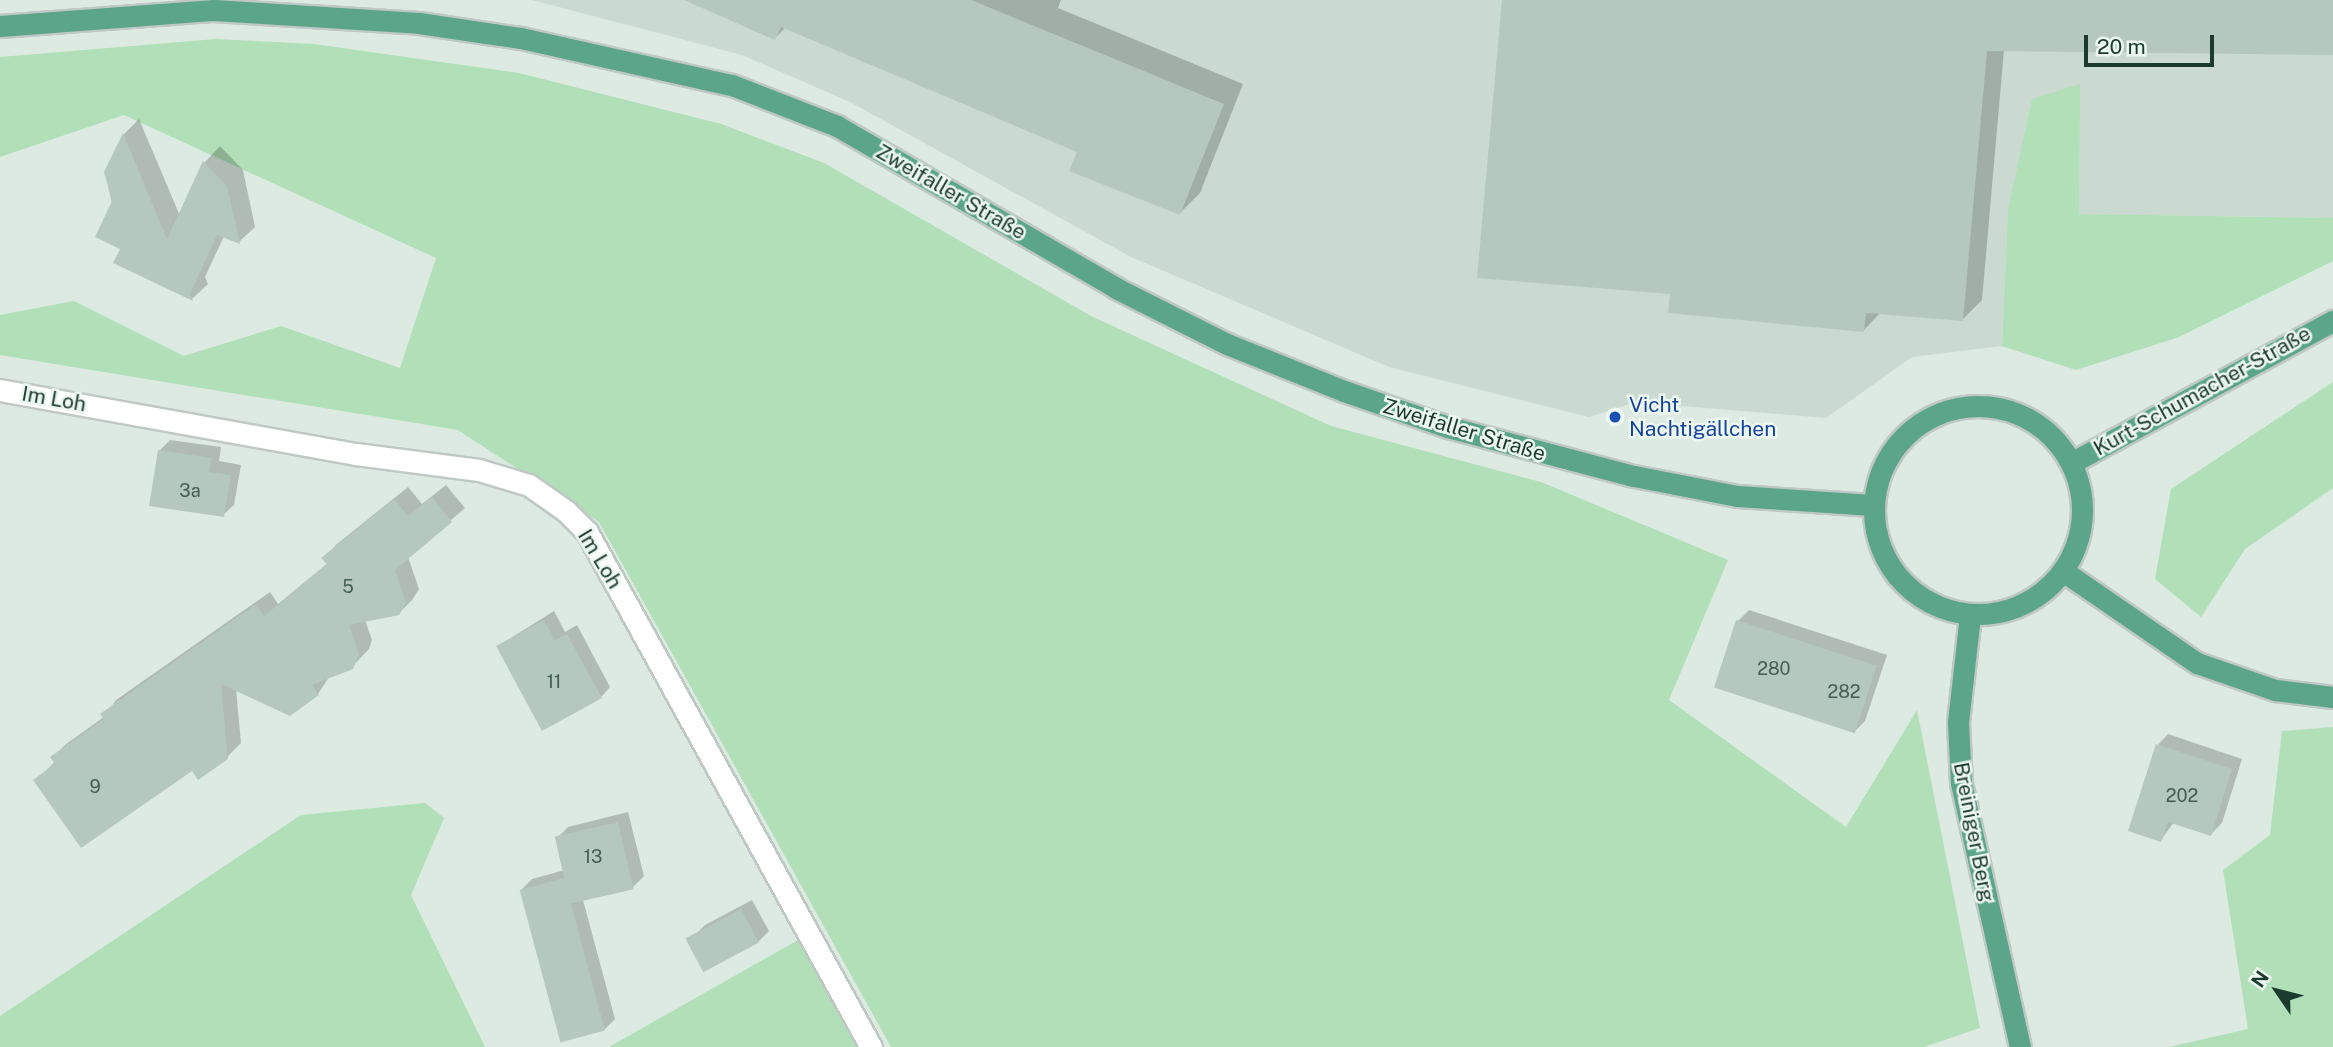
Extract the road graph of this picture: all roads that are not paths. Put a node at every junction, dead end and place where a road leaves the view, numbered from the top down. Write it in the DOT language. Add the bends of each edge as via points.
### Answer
graph roads {
  1 [pos="0,26"];
  2 [pos="2333,321"];
  3 [pos="0,390"];
  4 [pos="2071,463"];
  5 [pos="1873,505"];
  6 [pos="2063,571"];
  7 [pos="1970,615"];
  8 [pos="2333,697"];
  9 [pos="871,1047"];
  10 [pos="2020,1047"];
  1 -- 5 [label="main road, Zweifaller Straße" via="214,10 419,23 559,46 732,85 837,127 1116,288 1227,344 1344,391 1448,428 1634,476 1737,496"];
  2 -- 4 [label="main road, Kurt-Schumacher-Straße"];
  3 -- 9 [label="street, Im Loh" via="356,454 479,470 529,485 566,510 587,532"];
  4 -- 5 [label="main road" via="2055,439 2033,421 2006,409 1977,405 1946,410 1917,424 1895,446 1879,474"];
  4 -- 6 [label="main road" via="2081,495 2081,529"];
  5 -- 7 [label="main road" via="1884,558 1899,580 1944,610"];
  6 -- 7 [label="main road" via="2038,596 2006,611"];
  6 -- 8 [label="main road" via="2197,663 2275,690"];
  7 -- 10 [label="main road, Breiniger Berg" via="1958,722 1961,783"];
}
